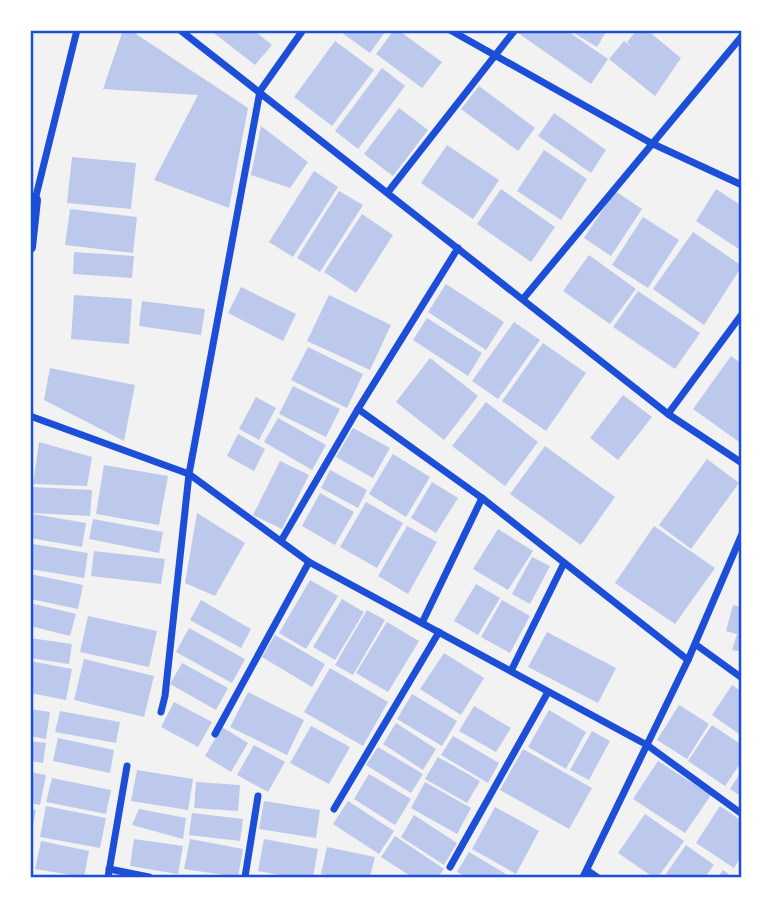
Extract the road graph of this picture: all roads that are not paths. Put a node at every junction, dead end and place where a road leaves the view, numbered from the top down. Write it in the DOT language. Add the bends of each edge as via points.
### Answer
graph roads {
  1 [pos="77,30"];
  2 [pos="180,30"];
  3 [pos="303,30"];
  4 [pos="450,30"];
  5 [pos="516,30"];
  6 [pos="742,36"];
  7 [pos="497,55"];
  8 [pos="260,91"];
  9 [pos="651,144"];
  10 [pos="742,185"];
  11 [pos="388,192"];
  12 [pos="32,201"];
  13 [pos="30,247"];
  14 [pos="458,248"];
  15 [pos="523,299"];
  16 [pos="742,314"];
  17 [pos="739,326"];
  18 [pos="358,410"];
  19 [pos="668,414"];
  20 [pos="30,416"];
  21 [pos="742,463"];
  22 [pos="189,474"];
  23 [pos="482,498"];
  24 [pos="742,534"];
  25 [pos="281,541"];
  26 [pos="309,562"];
  27 [pos="564,563"];
  28 [pos="422,623"];
  29 [pos="439,632"];
  30 [pos="695,644"];
  31 [pos="688,660"];
  32 [pos="511,671"];
  33 [pos="742,678"];
  34 [pos="548,692"];
  35 [pos="161,712"];
  36 [pos="215,734"];
  37 [pos="646,745"];
  38 [pos="127,766"];
  39 [pos="258,796"];
  40 [pos="334,809"];
  41 [pos="742,814"];
  42 [pos="450,867"];
  43 [pos="109,873"];
  44 [pos="585,874"];
  45 [pos="149,877"];
  46 [pos="245,877"];
  47 [pos="597,877"];
  1 -- 12 [label="street"];
  2 -- 8 [label="street"];
  3 -- 8 [label="street"];
  4 -- 7 [label="street"];
  5 -- 7 [label="street"];
  6 -- 9 [label="street"];
  7 -- 9 [label="street"];
  7 -- 11 [label="street"];
  8 -- 11 [label="street"];
  8 -- 22 [label="street"];
  9 -- 10 [label="street"];
  9 -- 15 [label="street"];
  11 -- 14 [label="street"];
  12 -- 13 [label="street"];
  14 -- 15 [label="street"];
  14 -- 18 [label="street"];
  15 -- 19 [label="street"];
  16 -- 17 [label="street"];
  17 -- 19 [label="street"];
  18 -- 23 [label="street"];
  18 -- 25 [label="street"];
  19 -- 21 [label="street"];
  20 -- 22 [label="street"];
  22 -- 25 [label="street"];
  22 -- 35 [label="street"];
  23 -- 27 [label="street"];
  23 -- 28 [label="street"];
  24 -- 30 [label="street"];
  25 -- 26 [label="street"];
  26 -- 28 [label="street"];
  26 -- 36 [label="street"];
  27 -- 31 [label="street"];
  27 -- 32 [label="street"];
  28 -- 29 [label="street"];
  29 -- 32 [label="street"];
  29 -- 40 [label="street"];
  30 -- 31 [label="street"];
  30 -- 33 [label="street"];
  31 -- 37 [label="street"];
  32 -- 34 [label="street"];
  34 -- 37 [label="street"];
  34 -- 42 [label="street"];
  37 -- 41 [label="street"];
  37 -- 44 [label="street"];
  38 -- 43 [label="street"];
  39 -- 46 [label="street"];
  43 -- 45 [label="street"];
  44 -- 47 [label="street"];
}
